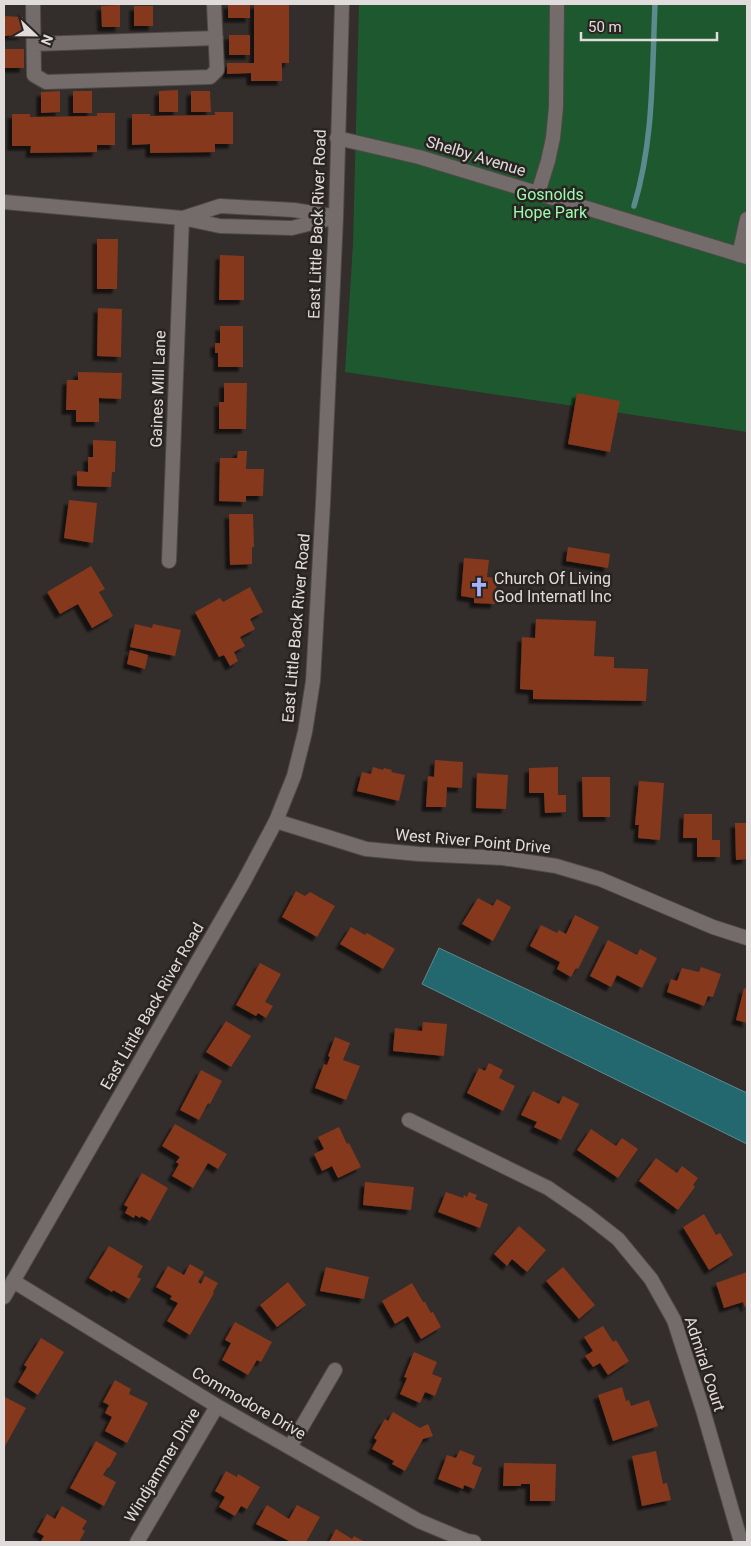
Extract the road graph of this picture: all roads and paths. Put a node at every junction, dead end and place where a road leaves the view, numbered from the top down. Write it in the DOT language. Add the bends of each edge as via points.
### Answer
graph roads {
  1 [pos="33,4"];
  2 [pos="214,4"];
  3 [pos="342,4"];
  4 [pos="558,4"];
  5 [pos="216,38"];
  6 [pos="34,44"];
  7 [pos="337,138"];
  8 [pos="538,193"];
  9 [pos="4,202"];
  10 [pos="336,217"];
  11 [pos="182,218"];
  12 [pos="747,219"];
  13 [pos="743,256"];
  14 [pos="169,561"];
  15 [pos="276,821"];
  16 [pos="747,938"];
  17 [pos="409,1120"];
  18 [pos="13,1282"];
  19 [pos="4,1297"];
  20 [pos="336,1370"];
  21 [pos="218,1406"];
  22 [pos="290,1447"];
  23 [pos="137,1542"];
  24 [pos="474,1542"];
  25 [pos="741,1542"];
  1 -- 6 [label="street"];
  2 -- 5 [label="street"];
  3 -- 7 [label="street, East Little Back River Road"];
  4 -- 8 [label="street" via="554,138"];
  5 -- 6 [label="street"];
  5 -- 6 [label="street" via="217,70 210,77 46,82 34,75"];
  7 -- 8 [label="street, Shelby Avenue" via="399,152"];
  7 -- 10 [label="street, East Little Back River Road"];
  8 -- 13 [label="street, Shelby Avenue"];
  9 -- 11 [label="street"];
  10 -- 11 [label="street" via="292,228 220,226"];
  10 -- 11 [label="street" via="294,210 220,206"];
  10 -- 15 [label="street, East Little Back River Road" via="313,681 294,776"];
  11 -- 14 [label="street, Gaines Mill Lane"];
  12 -- 13 [label="street"];
  15 -- 16 [label="street, West River Point Drive" via="366,849 503,858 556,866 600,879 712,927"];
  15 -- 18 [label="street, East Little Back River Road" via="244,883"];
  17 -- 25 [label="street, Admiral Court" via="548,1188 618,1239 651,1279 674,1320"];
  18 -- 19 [label="street, East Little Back River Road"];
  18 -- 21 [label="street, Commodore Drive"];
  20 -- 22 [label="street"];
  21 -- 22 [label="street, Commodore Drive"];
  21 -- 23 [label="street, Windjammer Drive"];
  22 -- 24 [label="street, Commodore Drive" via="419,1521"];
}
